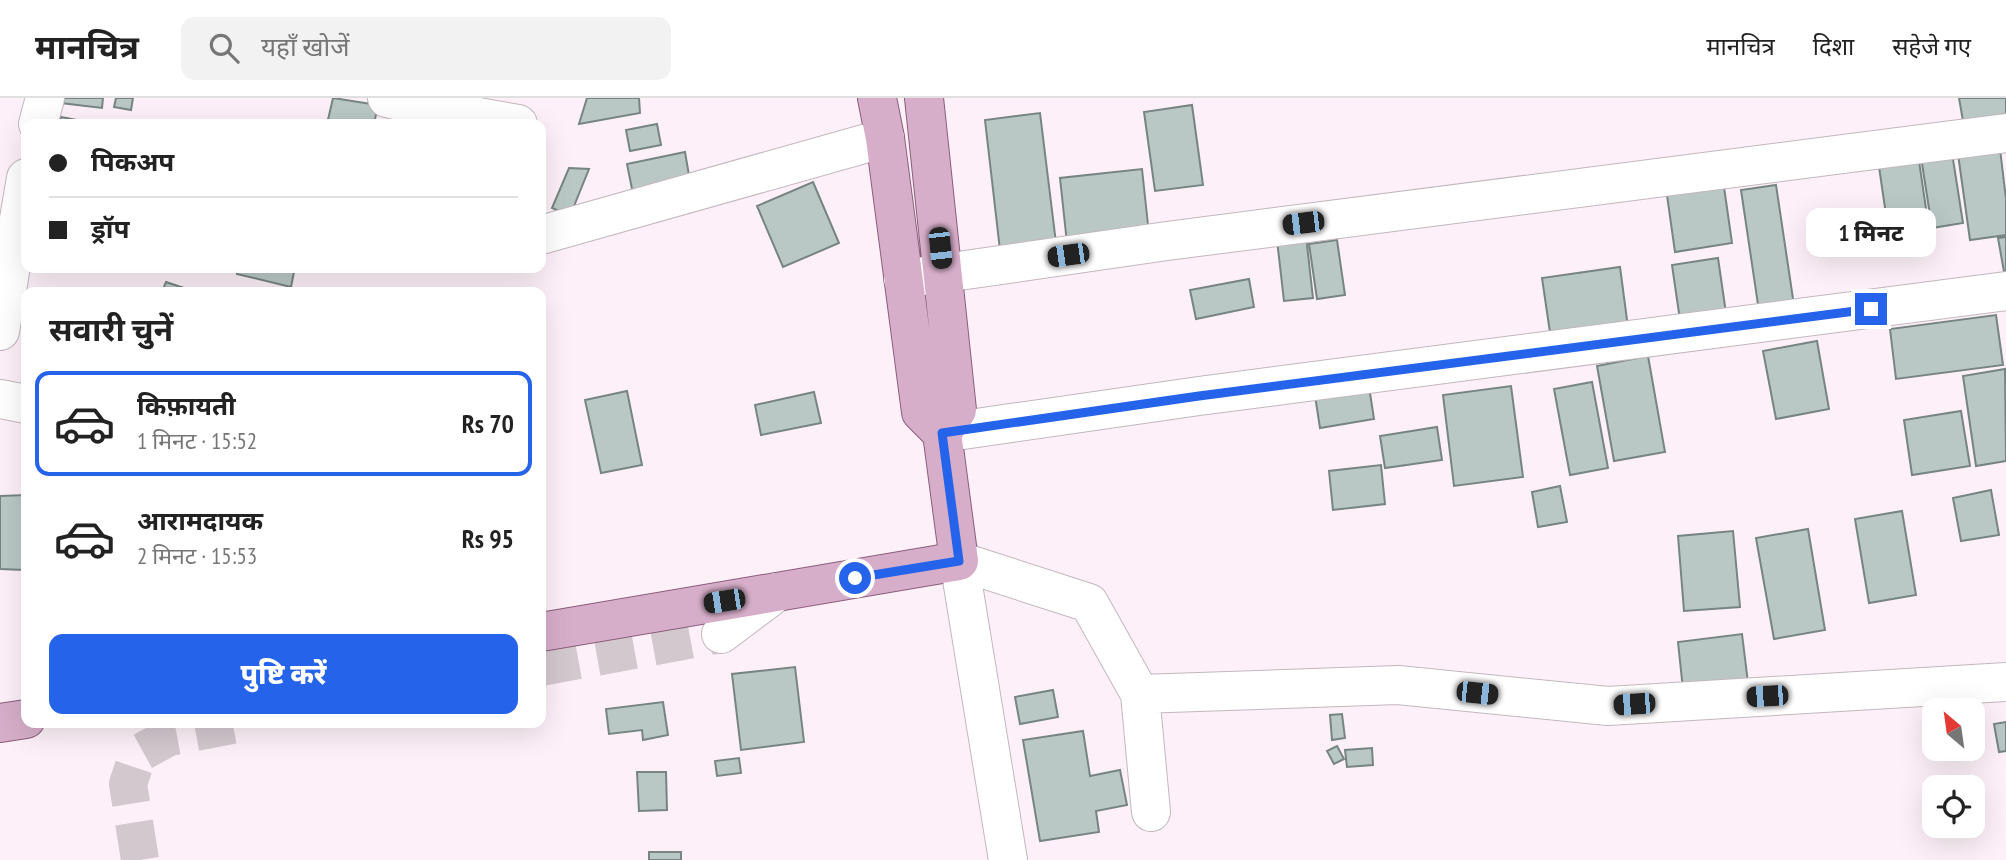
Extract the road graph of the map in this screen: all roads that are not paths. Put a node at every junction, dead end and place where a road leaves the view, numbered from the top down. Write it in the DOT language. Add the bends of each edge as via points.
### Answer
graph roads {
  1 [pos="45,98"];
  2 [pos="387,98"];
  3 [pos="877,98"];
  4 [pos="923,98"];
  5 [pos="39,119"];
  6 [pos="489,119"];
  7 [pos="2006,133"];
  8 [pos="885,138"];
  9 [pos="21,207"];
  10 [pos="546,234"];
  11 [pos="943,273"];
  12 [pos="903,279"];
  13 [pos="2006,291"];
  14 [pos="0,331"];
  15 [pos="0,399"];
  16 [pos="21,403"];
  17 [pos="942,433"];
  18 [pos="959,561"];
  19 [pos="777,592"];
  20 [pos="546,631"];
  21 [pos="721,634"];
  22 [pos="2006,682"];
  23 [pos="1140,694"];
  24 [pos="21,720"];
  25 [pos="0,723"];
  26 [pos="1150,812"];
  27 [pos="1008,860"];
  1 -- 5 [label="street"];
  2 -- 6 [label="street"];
  3 -- 8 [label="main road"];
  4 -- 11 [label="main road"];
  7 -- 11 [label="street"];
  8 -- 10 [label="street"];
  8 -- 12 [label="main road"];
  9 -- 14 [label="street"];
  11 -- 12 [label="street"];
  11 -- 17 [label="main road" via="957,410"];
  12 -- 17 [label="main road" via="921,412"];
  13 -- 17 [label="street"];
  15 -- 16 [label="street"];
  17 -- 18 [label="main road"];
  18 -- 19 [label="main road"];
  18 -- 23 [label="street" via="1089,603"];
  18 -- 27 [label="street"];
  19 -- 20 [label="main road"];
  19 -- 21 [label="street"];
  22 -- 23 [label="street" via="1608,706 1398,685"];
  23 -- 26 [label="street"];
  24 -- 25 [label="main road"];
}
